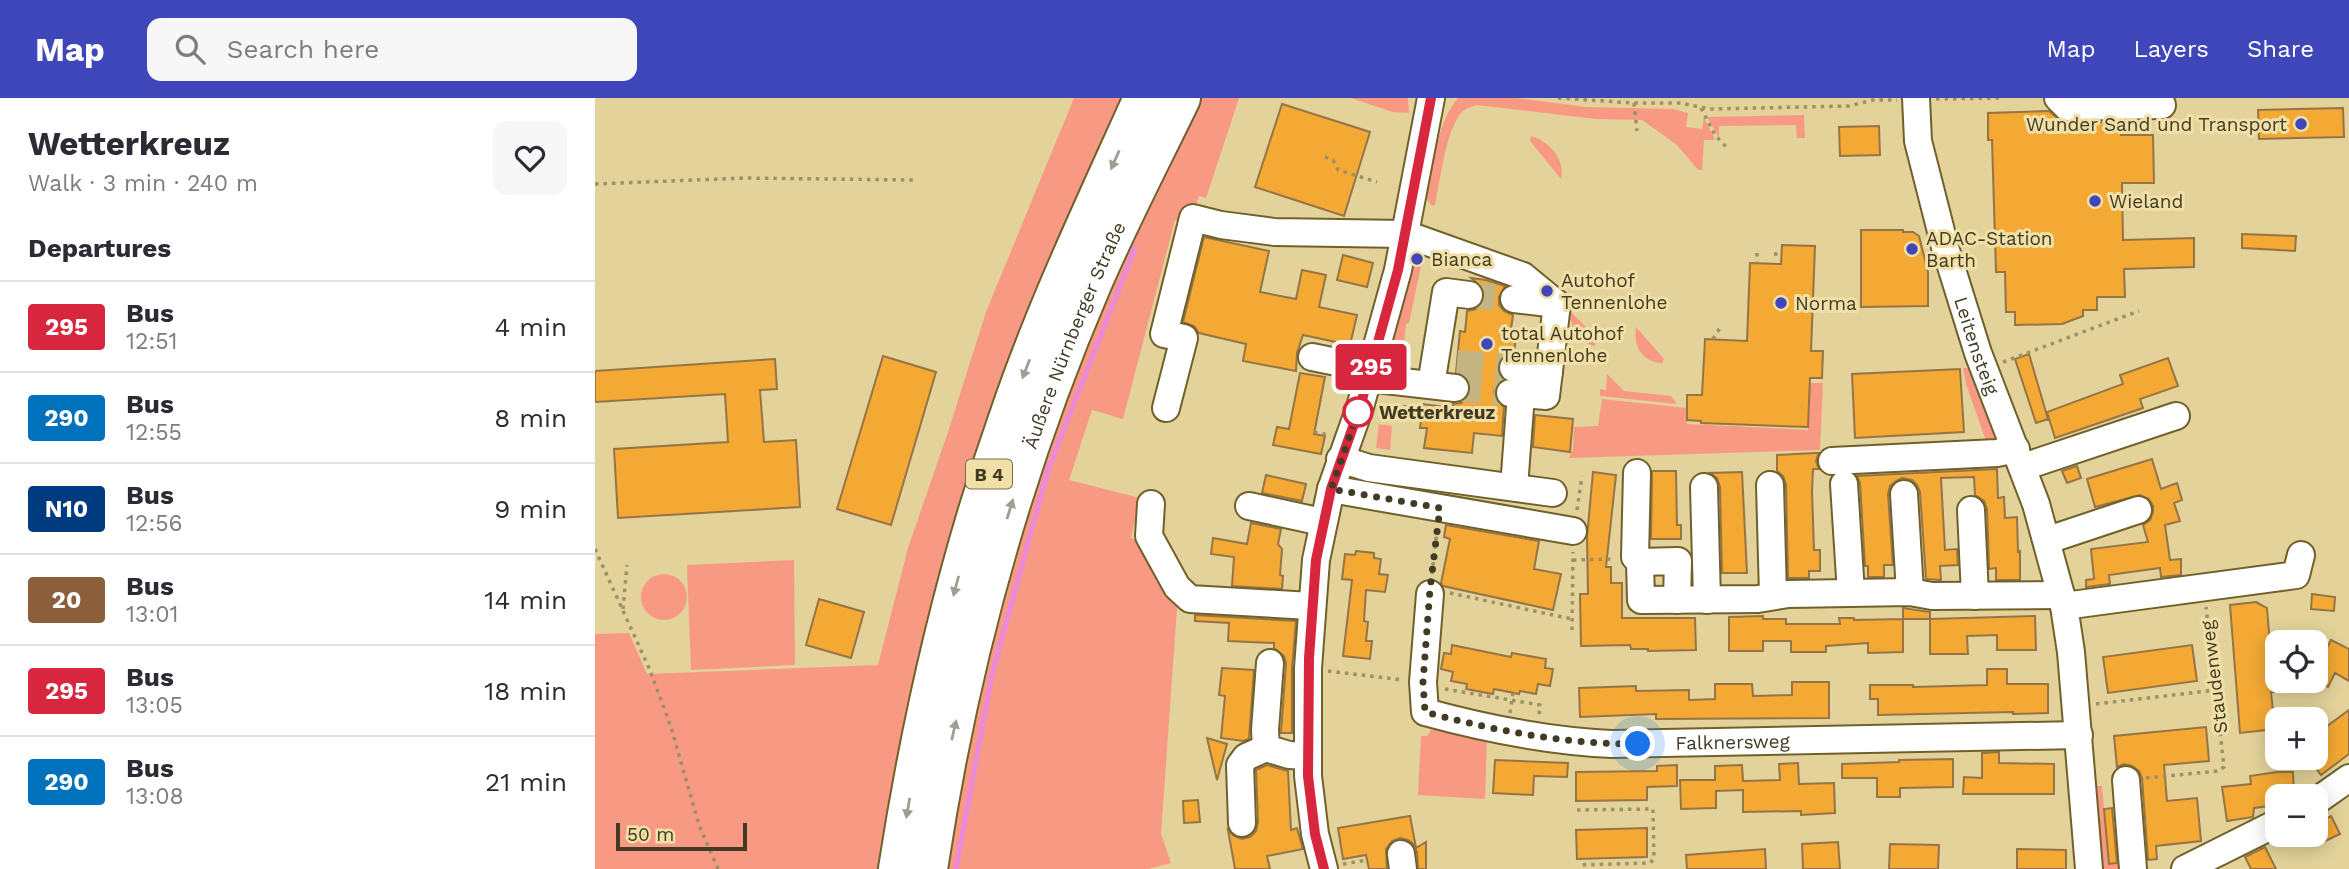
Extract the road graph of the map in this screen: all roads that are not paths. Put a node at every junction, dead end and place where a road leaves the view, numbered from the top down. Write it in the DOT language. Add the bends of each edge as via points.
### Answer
graph roads {
  1 [pos="1143,98"];
  2 [pos="1181,98"];
  3 [pos="1431,98"];
  4 [pos="2058,98"];
  5 [pos="1916,99"];
  6 [pos="2162,109"];
  7 [pos="1405,234"];
  8 [pos="1453,250"];
  9 [pos="1514,299"];
  10 [pos="1557,304"];
  11 [pos="1312,357"];
  12 [pos="1369,374"];
  13 [pos="1166,408"];
  14 [pos="2176,416"];
  15 [pos="2020,458"];
  16 [pos="1341,459"];
  17 [pos="1637,473"];
  18 [pos="1770,485"];
  19 [pos="1704,486"];
  20 [pos="1514,487"];
  21 [pos="1331,489"];
  22 [pos="1553,493"];
  23 [pos="1904,494"];
  24 [pos="1151,504"];
  25 [pos="1249,506"];
  26 [pos="1971,510"];
  27 [pos="2138,510"];
  28 [pos="1322,522"];
  29 [pos="1573,531"];
  30 [pos="2048,540"];
  31 [pos="2301,555"];
  32 [pos="1638,561"];
  33 [pos="1430,591"];
  34 [pos="1910,592"];
  35 [pos="1851,593"];
  36 [pos="1773,596"];
  37 [pos="1975,596"];
  38 [pos="1677,600"];
  39 [pos="1707,600"];
  40 [pos="2063,600"];
  41 [pos="1311,606"];
  42 [pos="1270,663"];
  43 [pos="2078,736"];
  44 [pos="1266,748"];
  45 [pos="1308,756"];
  46 [pos="2349,778"];
  47 [pos="2126,780"];
  48 [pos="2328,793"];
  49 [pos="1242,823"];
  50 [pos="2265,833"];
  51 [pos="2233,858"];
  52 [pos="898,869"];
  53 [pos="928,869"];
  54 [pos="1324,869"];
  55 [pos="2088,869"];
  56 [pos="2133,869"];
  57 [pos="2185,869"];
  1 -- 52 [label="highway, Äußere Nürnberger Straße / B 4, one-way" via="1063,276 992,463 955,589"];
  53 -- 2 [label="highway, Äußere Nürnberger Straße / B 4, one-way" via="947,761 989,580 1032,438 1092,283"];
  3 -- 7 [label="street"];
  4 -- 6 [label="street" via="2067,107"];
  5 -- 15 [label="street, Leitensteig" via="1918,141 1964,326"];
  7 -- 8 [label="street"];
  7 -- 12 [label="street"];
  7 -- 13 [label="street" via="1275,232 1193,218 1164,334 1184,338"];
  8 -- 10 [label="street" via="1523,276"];
  8 -- 12 [label="street" via="1458,293 1445,374"];
  9 -- 10 [label="street"];
  10 -- 20 [label="street" via="1546,396 1515,385"];
  11 -- 12 [label="street"];
  12 -- 16 [label="street"];
  14 -- 15 [label="street"];
  15 -- 30 [label="street, Leitensteig"];
  15 -- 35 [label="street" via="1997,453 1838,473"];
  16 -- 20 [label="street" via="1369,468"];
  16 -- 21 [label="street"];
  17 -- 32 [label="street"];
  18 -- 36 [label="street"];
  19 -- 39 [label="street"];
  20 -- 22 [label="street"];
  21 -- 28 [label="street"];
  21 -- 29 [label="street"];
  23 -- 34 [label="street"];
  24 -- 41 [label="street" via="1149,536 1177,587 1190,599"];
  25 -- 28 [label="street"];
  26 -- 37 [label="street"];
  27 -- 30 [label="street"];
  28 -- 41 [label="street"];
  30 -- 40 [label="street, Leitensteig"];
  31 -- 40 [label="street" via="2296,575"];
  32 -- 38 [label="street" via="1640,600"];
  32 -- 38 [label="street" via="1678,561"];
  33 -- 43 [label="street, Falknersweg" via="1425,712 1498,730 1612,744"];
  34 -- 35 [label="street"];
  34 -- 37 [label="street"];
  35 -- 36 [label="street"];
  36 -- 39 [label="street"];
  37 -- 40 [label="street"];
  38 -- 39 [label="street"];
  40 -- 43 [label="street, Leitensteig"];
  41 -- 45 [label="street"];
  42 -- 44 [label="street"];
  43 -- 55 [label="street, Leitensteig"];
  44 -- 45 [label="street"];
  44 -- 49 [label="street" via="1240,765"];
  45 -- 54 [label="street" via="1311,809"];
  46 -- 48 [label="street"];
  47 -- 56 [label="street"];
  50 -- 51 [label="street"];
  51 -- 57 [label="street"];
}
